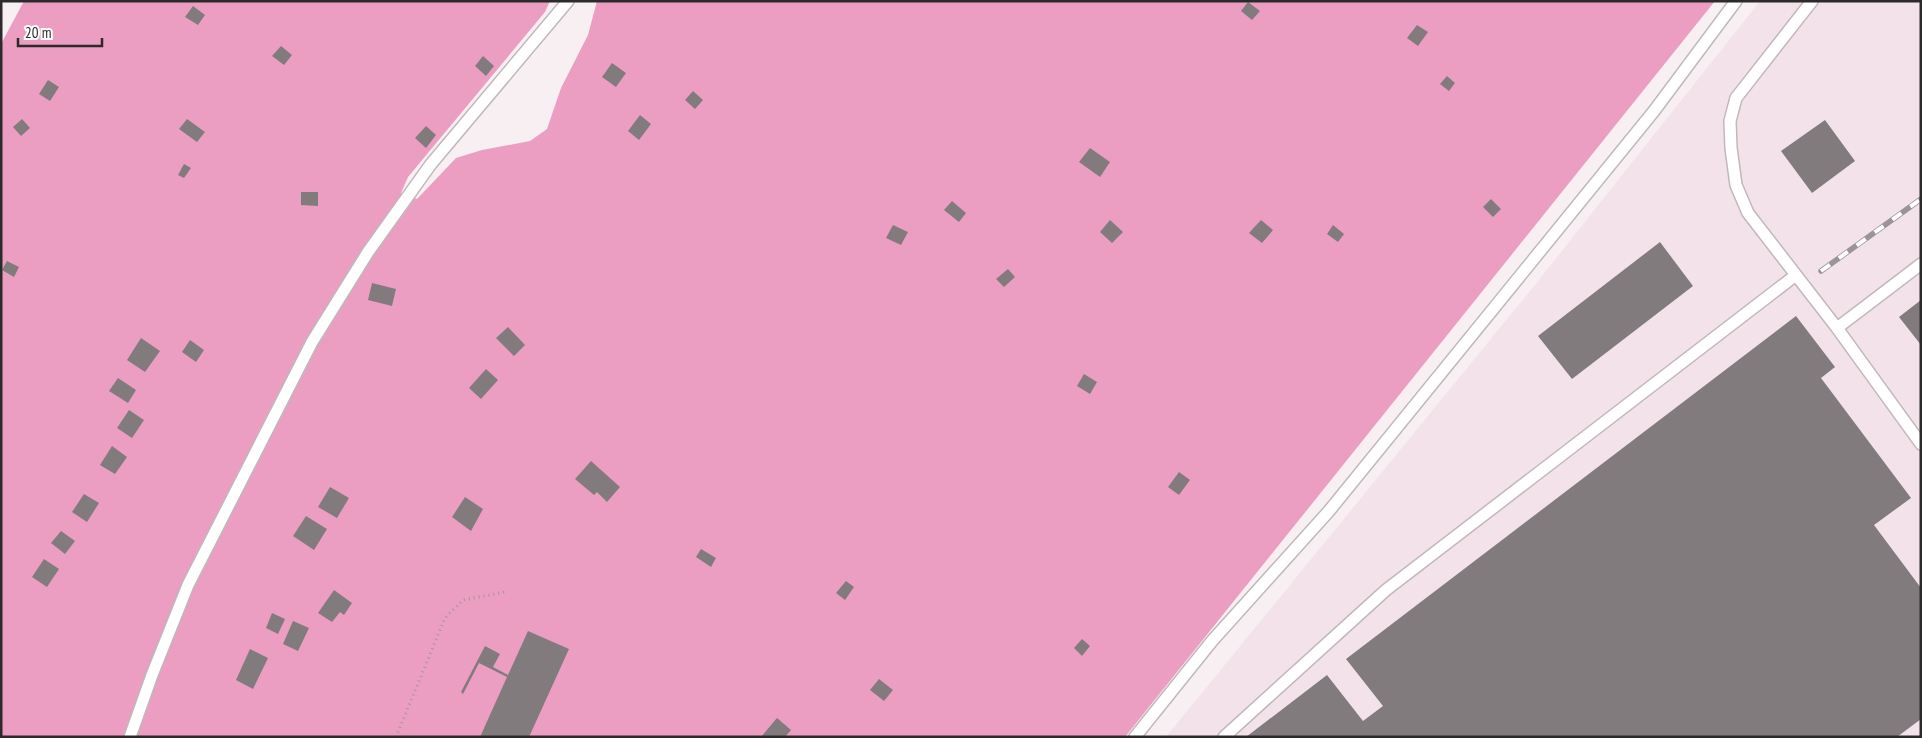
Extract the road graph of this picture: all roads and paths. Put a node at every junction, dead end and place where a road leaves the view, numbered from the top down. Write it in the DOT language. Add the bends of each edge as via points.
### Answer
graph roads {
  1 [pos="568,1"];
  2 [pos="1736,1"];
  3 [pos="1812,1"];
  4 [pos="1921,264"];
  5 [pos="1796,275"];
  6 [pos="1837,328"];
  7 [pos="1921,444"];
  8 [pos="504,592"];
  9 [pos="130,737"];
  10 [pos="396,737"];
  11 [pos="1135,737"];
  12 [pos="1224,737"];
  1 -- 9 [label="lane" via="432,164 368,252 312,342 188,585"];
  2 -- 11 [label="lane" via="1654,111 1336,503 1212,641"];
  3 -- 5 [label="lane" via="1736,98 1730,121 1736,185 1748,213"];
  4 -- 6 [label="lane"];
  5 -- 6 [label="lane"];
  5 -- 12 [label="lane" via="1386,590"];
  6 -- 7 [label="lane"];
  8 -- 10 [label="path" via="464,600 445,618"];
}
